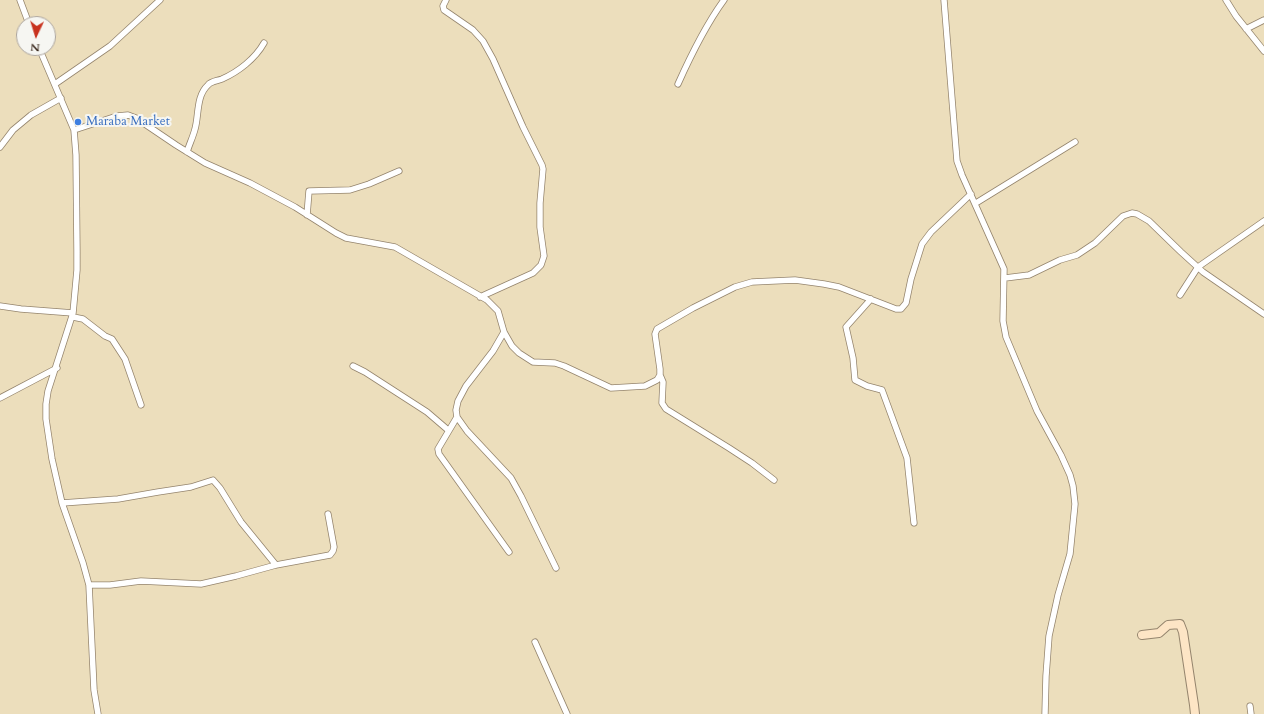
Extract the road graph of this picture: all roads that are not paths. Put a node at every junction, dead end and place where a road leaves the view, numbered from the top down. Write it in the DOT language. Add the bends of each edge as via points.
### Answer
graph roads {
  1 [pos="20,0"];
  2 [pos="160,0"];
  3 [pos="446,0"];
  4 [pos="724,0"];
  5 [pos="944,0"];
  6 [pos="1226,0"];
  7 [pos="26,16"];
  8 [pos="1264,20"];
  9 [pos="1246,29"];
  10 [pos="264,43"];
  11 [pos="1264,50"];
  12 [pos="43,56"];
  13 [pos="55,84"];
  14 [pos="678,84"];
  15 [pos="61,98"];
  16 [pos="74,130"];
  17 [pos="1075,142"];
  18 [pos="0,147"];
  19 [pos="187,152"];
  20 [pos="398,171"];
  21 [pos="971,194"];
  22 [pos="976,203"];
  23 [pos="307,215"];
  24 [pos="1264,221"];
  25 [pos="1198,267"];
  26 [pos="1004,278"];
  27 [pos="1180,295"];
  28 [pos="480,297"];
  29 [pos="871,299"];
  30 [pos="0,306"];
  31 [pos="1264,314"];
  32 [pos="73,315"];
  33 [pos="504,332"];
  34 [pos="352,366"];
  35 [pos="57,368"];
  36 [pos="660,375"];
  37 [pos="0,398"];
  38 [pos="141,405"];
  39 [pos="457,417"];
  40 [pos="448,430"];
  41 [pos="774,480"];
  42 [pos="62,503"];
  43 [pos="328,514"];
  44 [pos="914,523"];
  45 [pos="509,552"];
  46 [pos="276,565"];
  47 [pos="556,568"];
  48 [pos="89,585"];
  49 [pos="1142,635"];
  50 [pos="535,642"];
  51 [pos="1250,706"];
  52 [pos="98,714"];
  53 [pos="567,714"];
  54 [pos="1045,714"];
  55 [pos="1195,714"];
  56 [pos="1250,714"];
  1 -- 7 [label="street"];
  2 -- 13 [label="street" via="110,46"];
  3 -- 28 [label="street" via="444,10 473,30 483,41 543,169 540,219 544,256 541,265 533,273"];
  4 -- 14 [label="street" via="697,42"];
  5 -- 21 [label="street" via="957,161"];
  6 -- 9 [label="street"];
  8 -- 9 [label="street"];
  9 -- 11 [label="street"];
  10 -- 19 [label="street" via="259,52 245,65 206,86 201,96 196,127"];
  12 -- 13 [label="street"];
  13 -- 15 [label="street"];
  15 -- 16 [label="street"];
  15 -- 18 [label="street" via="30,115 13,130"];
  16 -- 19 [label="street" via="128,115"];
  16 -- 32 [label="street" via="78,251"];
  17 -- 22 [label="street"];
  19 -- 23 [label="street" via="295,206"];
  20 -- 23 [label="street" via="350,190 309,191"];
  21 -- 22 [label="street"];
  21 -- 29 [label="street" via="922,244 904,307 896,309"];
  22 -- 26 [label="street" via="1004,269"];
  23 -- 28 [label="street" via="346,238 395,248"];
  24 -- 25 [label="street"];
  25 -- 26 [label="street" via="1149,221 1132,213 1123,216 1095,243 1077,254 1029,275"];
  25 -- 27 [label="street"];
  25 -- 31 [label="street"];
  26 -- 54 [label="street" via="1003,321 1006,337 1037,411 1070,475 1075,504 1070,554 1049,636"];
  28 -- 33 [label="street" via="498,311"];
  29 -- 36 [label="street" via="832,286 795,280 752,282 735,287 657,329 655,334"];
  29 -- 44 [label="street" via="846,327 855,380 882,390 907,458"];
  30 -- 32 [label="street"];
  32 -- 35 [label="street"];
  32 -- 38 [label="street" via="112,339 125,360"];
  33 -- 36 [label="street" via="518,353 533,362 564,366 611,388 645,386 657,380"];
  33 -- 39 [label="street" via="466,386 458,401"];
  34 -- 40 [label="street" via="427,412"];
  35 -- 37 [label="street"];
  35 -- 42 [label="street" via="48,391 46,419"];
  36 -- 41 [label="street" via="663,382 662,403 666,409"];
  39 -- 40 [label="street"];
  39 -- 47 [label="street" via="511,478"];
  40 -- 45 [label="street" via="438,449 439,454"];
  42 -- 46 [label="street" via="118,499 191,487 213,480"];
  42 -- 48 [label="street"];
  43 -- 46 [label="street" via="334,547 330,554"];
  46 -- 48 [label="street" via="201,584 141,581"];
  48 -- 52 [label="street" via="94,690"];
  49 -- 55 [label="street" via="1159,633 1168,625 1180,624"];
  50 -- 53 [label="street"];
  51 -- 56 [label="street"];
}
